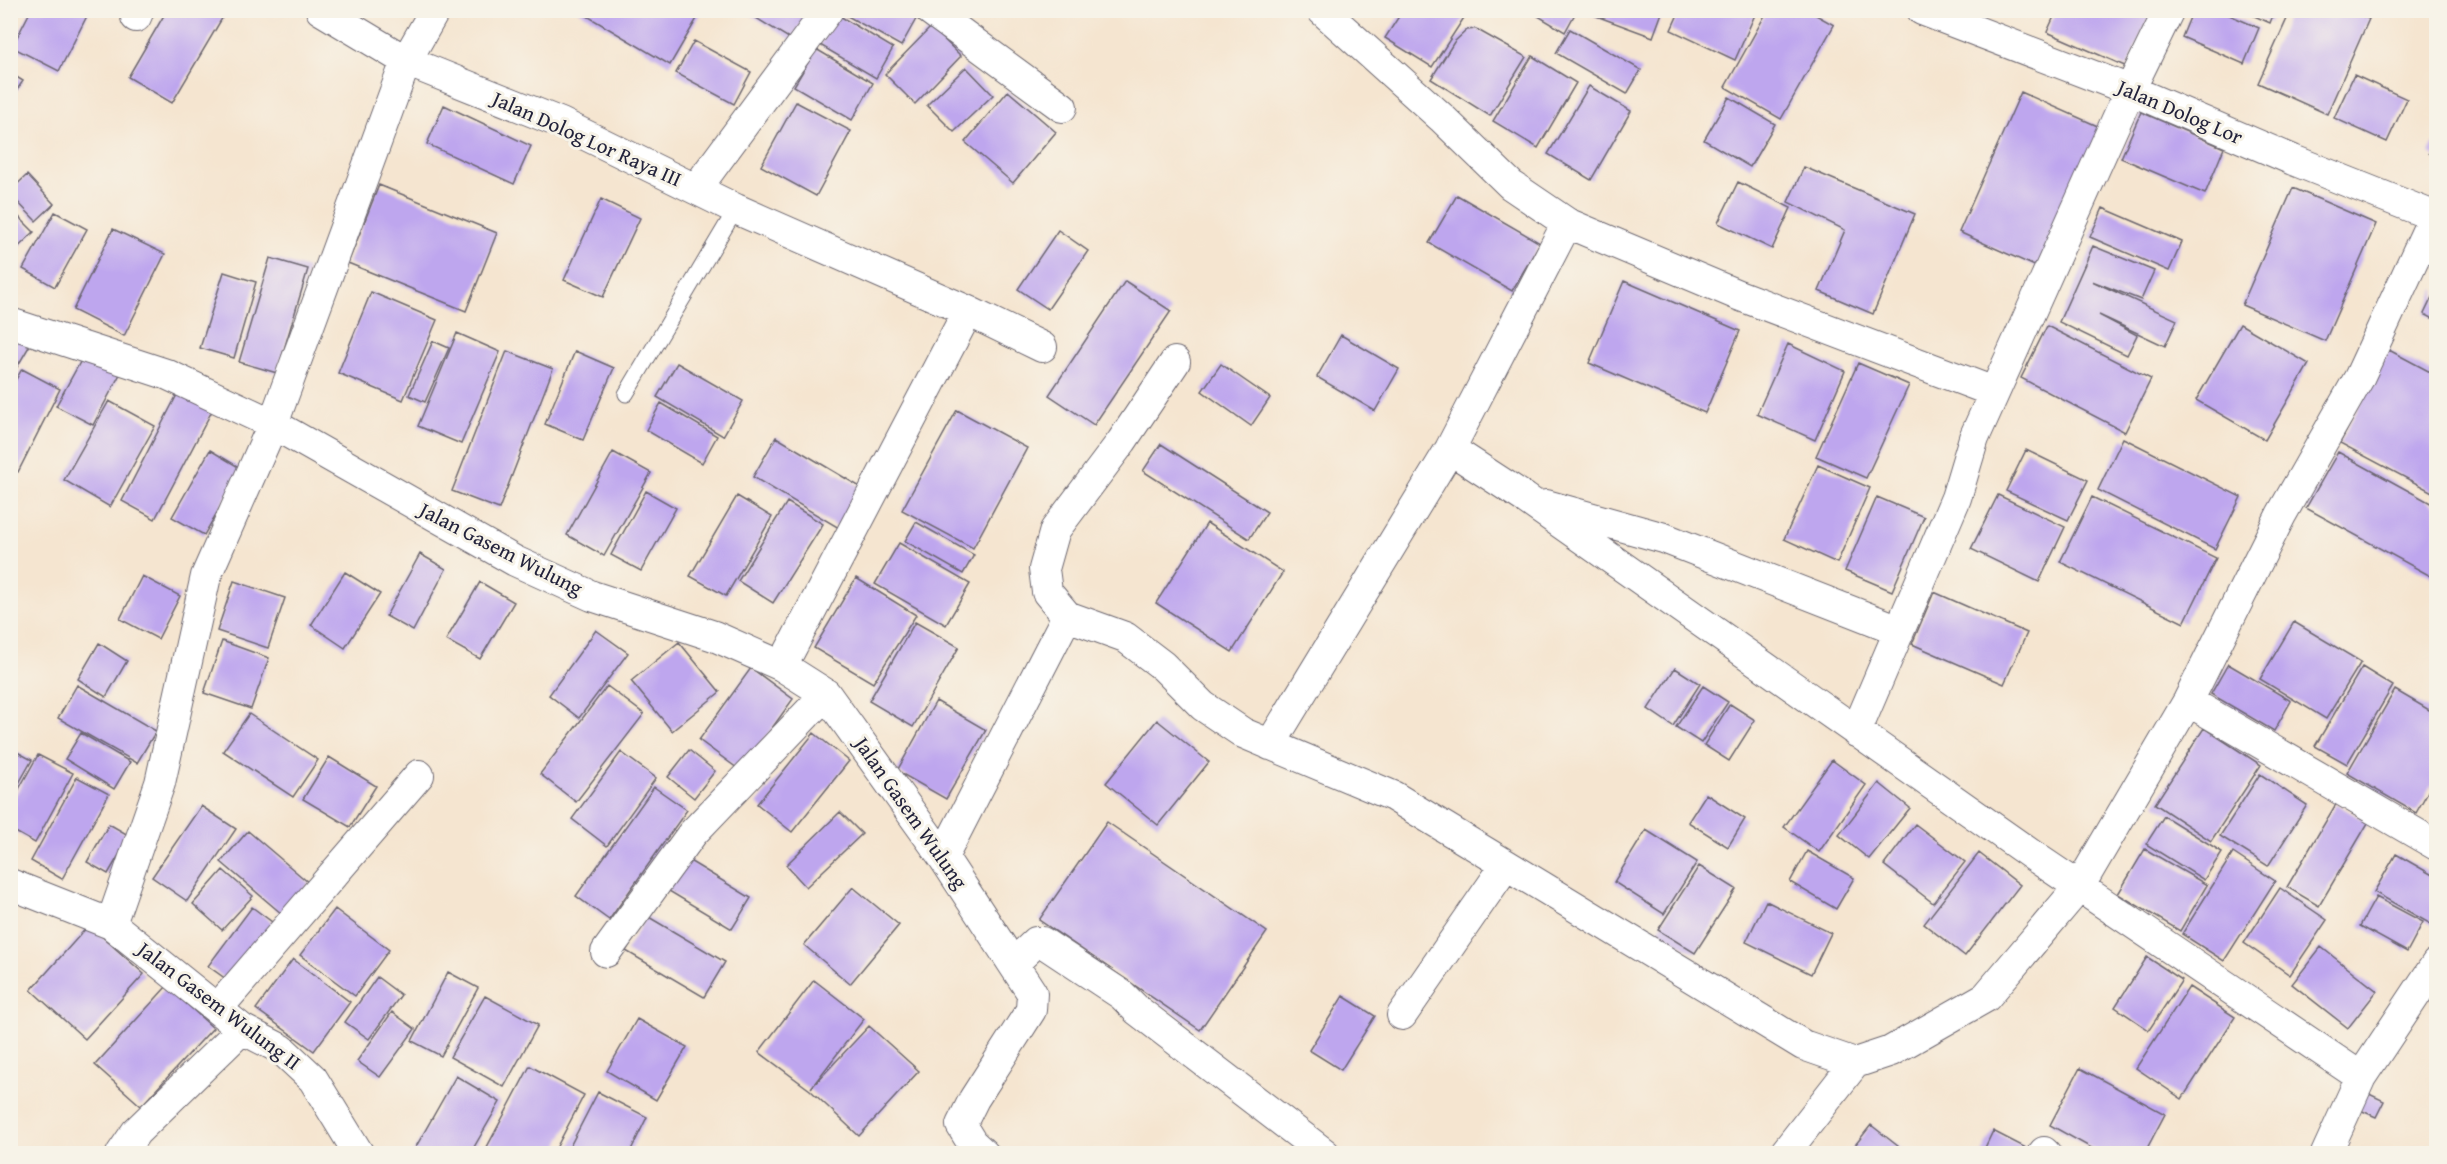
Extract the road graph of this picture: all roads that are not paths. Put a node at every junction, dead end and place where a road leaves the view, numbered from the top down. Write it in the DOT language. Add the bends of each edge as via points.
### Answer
graph roads {
  1 [pos="321,10"];
  2 [pos="435,10"];
  3 [pos="828,10"];
  4 [pos="930,10"];
  5 [pos="1922,10"];
  6 [pos="2169,10"];
  7 [pos="1329,13"];
  8 [pos="406,61"];
  9 [pos="2130,90"];
  10 [pos="1062,107"];
  11 [pos="696,189"];
  12 [pos="736,209"];
  13 [pos="2435,217"];
  14 [pos="1567,223"];
  15 [pos="968,311"];
  16 [pos="10,323"];
  17 [pos="1042,347"];
  18 [pos="1175,362"];
  19 [pos="1994,392"];
  20 [pos="626,394"];
  21 [pos="273,424"];
  22 [pos="1450,449"];
  23 [pos="1525,498"];
  24 [pos="1067,616"];
  25 [pos="1899,630"];
  26 [pos="782,666"];
  27 [pos="826,694"];
  28 [pos="2188,701"];
  29 [pos="1856,732"];
  30 [pos="1270,745"];
  31 [pos="419,775"];
  32 [pos="2436,845"];
  33 [pos="943,857"];
  34 [pos="1506,865"];
  35 [pos="10,884"];
  36 [pos="2079,887"];
  37 [pos="111,924"];
  38 [pos="606,952"];
  39 [pos="1014,963"];
  40 [pos="2436,964"];
  41 [pos="217,1009"];
  42 [pos="1402,1015"];
  43 [pos="242,1029"];
  44 [pos="1855,1063"];
  45 [pos="2361,1077"];
  46 [pos="121,1154"];
  47 [pos="359,1154"];
  48 [pos="984,1154"];
  49 [pos="1325,1154"];
  50 [pos="1784,1154"];
  51 [pos="2326,1154"];
  1 -- 8 [label="street, Jalan Dolog Lor Raya III"];
  2 -- 8 [label="street"];
  3 -- 11 [label="street, Jalan Dolog Lor Raya III"];
  4 -- 10 [label="street"];
  5 -- 9 [label="street, Jalan Dolog Lor"];
  6 -- 9 [label="street"];
  7 -- 14 [label="street" via="1511,185"];
  8 -- 11 [label="street, Jalan Dolog Lor Raya III" via="561,123"];
  8 -- 21 [label="street"];
  9 -- 13 [label="street, Jalan Dolog Lor"];
  9 -- 19 [label="street"];
  11 -- 12 [label="street"];
  12 -- 15 [label="street"];
  12 -- 20 [label="lane"];
  13 -- 28 [label="street" via="2359,378 2281,515"];
  14 -- 19 [label="street" via="1738,295"];
  14 -- 22 [label="street"];
  15 -- 17 [label="street"];
  15 -- 26 [label="street"];
  16 -- 21 [label="street, Jalan Gasem Wulung" via="166,374"];
  18 -- 24 [label="street" via="1055,530 1044,569 1047,592"];
  19 -- 25 [label="street" via="1974,438 1956,498"];
  21 -- 26 [label="street, Jalan Gasem Wulung" via="546,576 592,596 714,636"];
  21 -- 37 [label="street" via="206,576 160,783"];
  22 -- 23 [label="street"];
  22 -- 30 [label="street"];
  23 -- 25 [label="street" via="1664,538"];
  23 -- 29 [label="street"];
  24 -- 30 [label="street" via="1125,638 1163,666 1203,706 1243,733"];
  24 -- 33 [label="street"];
  25 -- 29 [label="street"];
  26 -- 27 [label="street, Jalan Gasem Wulung"];
  27 -- 33 [label="street, Jalan Gasem Wulung"];
  27 -- 38 [label="street" via="692,834"];
  28 -- 32 [label="street"];
  28 -- 36 [label="street"];
  29 -- 36 [label="street"];
  30 -- 34 [label="street" via="1393,796"];
  31 -- 41 [label="street"];
  33 -- 39 [label="street, Jalan Gasem Wulung"];
  34 -- 42 [label="street"];
  34 -- 44 [label="street" via="1803,1045"];
  35 -- 37 [label="street, Jalan Gasem Wulung II"];
  36 -- 44 [label="street" via="1986,997 1891,1051"];
  36 -- 45 [label="street"];
  37 -- 41 [label="street, Jalan Gasem Wulung II"];
  39 -- 48 [label="street, Jalan Gasem Wulung" via="1032,993 1031,1010 961,1125"];
  39 -- 49 [label="street" via="1036,942 1042,942 1122,995"];
  40 -- 45 [label="street"];
  41 -- 43 [label="street, Jalan Gasem Wulung II"];
  43 -- 46 [label="street" via="136,1132"];
  43 -- 47 [label="street, Jalan Gasem Wulung II" via="281,1049 313,1079"];
  44 -- 50 [label="street"];
  45 -- 51 [label="street"];
}
